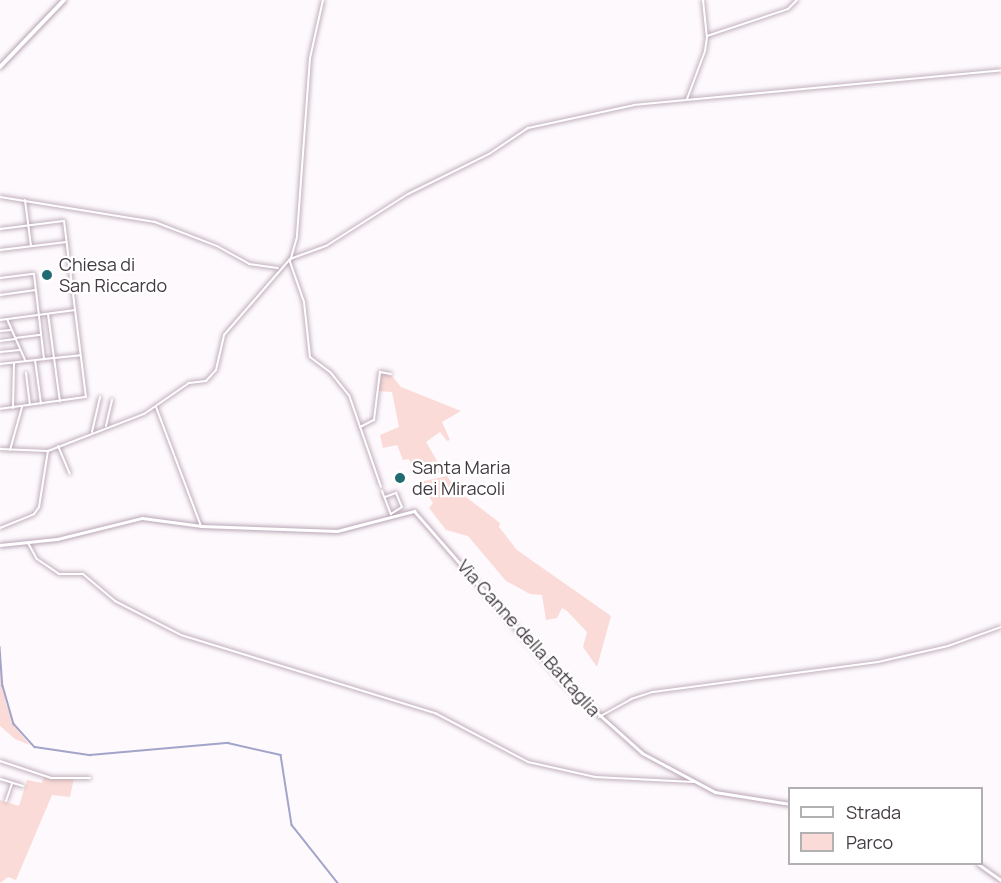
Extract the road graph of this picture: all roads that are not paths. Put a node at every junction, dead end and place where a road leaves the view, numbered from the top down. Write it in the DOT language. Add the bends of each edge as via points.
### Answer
graph roads {
  1 [pos="64,0"];
  2 [pos="323,0"];
  3 [pos="703,0"];
  4 [pos="797,0"];
  5 [pos="707,36"];
  6 [pos="0,67"];
  7 [pos="1001,70"];
  8 [pos="687,99"];
  9 [pos="0,197"];
  10 [pos="25,200"];
  11 [pos="27,225"];
  12 [pos="0,229"];
  13 [pos="67,242"];
  14 [pos="31,246"];
  15 [pos="0,250"];
  16 [pos="290,259"];
  17 [pos="281,267"];
  18 [pos="0,278"];
  19 [pos="36,290"];
  20 [pos="0,295"];
  21 [pos="76,310"];
  22 [pos="48,314"];
  23 [pos="39,315"];
  24 [pos="7,319"];
  25 [pos="0,320"];
  26 [pos="12,330"];
  27 [pos="0,331"];
  28 [pos="41,335"];
  29 [pos="15,338"];
  30 [pos="0,340"];
  31 [pos="20,350"];
  32 [pos="0,352"];
  33 [pos="81,355"];
  34 [pos="54,358"];
  35 [pos="44,359"];
  36 [pos="35,360"];
  37 [pos="25,361"];
  38 [pos="14,363"];
  39 [pos="0,364"];
  40 [pos="26,373"];
  41 [pos="391,374"];
  42 [pos="100,397"];
  43 [pos="112,400"];
  44 [pos="60,402"];
  45 [pos="41,404"];
  46 [pos="30,405"];
  47 [pos="22,407"];
  48 [pos="156,407"];
  49 [pos="14,408"];
  50 [pos="0,409"];
  51 [pos="360,427"];
  52 [pos="106,428"];
  53 [pos="92,433"];
  54 [pos="58,446"];
  55 [pos="0,448"];
  56 [pos="10,450"];
  57 [pos="48,451"];
  58 [pos="70,474"];
  59 [pos="381,487"];
  60 [pos="382,491"];
  61 [pos="385,497"];
  62 [pos="391,515"];
  63 [pos="201,526"];
  64 [pos="0,528"];
  65 [pos="27,541"];
  66 [pos="0,545"];
  67 [pos="1001,627"];
  68 [pos="599,717"];
  69 [pos="0,761"];
  70 [pos="90,778"];
  71 [pos="0,779"];
  72 [pos="694,782"];
  73 [pos="12,784"];
  74 [pos="23,786"];
  75 [pos="6,801"];
  76 [pos="788,804"];
  77 [pos="979,865"];
  78 [pos="1001,880"];
  1 -- 6 [label="main road"];
  2 -- 16 [label="street" via="310,58 297,237"];
  3 -- 5 [label="street"];
  4 -- 5 [label="street" via="788,9"];
  5 -- 8 [label="street"];
  7 -- 8 [label="street"];
  8 -- 16 [label="street" via="634,105 528,128 489,153 408,194 334,241"];
  9 -- 10 [label="street"];
  10 -- 11 [label="street"];
  10 -- 17 [label="street" via="155,222 217,246 249,264"];
  11 -- 12 [label="street"];
  11 -- 13 [label="street" via="62,221"];
  11 -- 14 [label="street"];
  13 -- 14 [label="street"];
  13 -- 21 [label="street"];
  14 -- 15 [label="street"];
  16 -- 17 [label="street"];
  16 -- 51 [label="street" via="304,302 310,357 344,387"];
  17 -- 48 [label="street" via="224,335 213,375 202,383 189,383"];
  18 -- 19 [label="street" via="34,274"];
  19 -- 20 [label="street"];
  19 -- 23 [label="street"];
  21 -- 22 [label="street"];
  21 -- 33 [label="street"];
  22 -- 23 [label="street"];
  22 -- 34 [label="street"];
  23 -- 24 [label="street"];
  23 -- 28 [label="street"];
  24 -- 25 [label="street"];
  24 -- 26 [label="street"];
  26 -- 27 [label="street"];
  26 -- 29 [label="street"];
  28 -- 29 [label="street"];
  28 -- 35 [label="street"];
  29 -- 30 [label="street"];
  29 -- 31 [label="street"];
  31 -- 32 [label="street"];
  31 -- 37 [label="street"];
  33 -- 34 [label="street"];
  33 -- 44 [label="street" via="86,397"];
  34 -- 35 [label="street"];
  34 -- 44 [label="street"];
  35 -- 36 [label="street"];
  36 -- 37 [label="street"];
  36 -- 45 [label="street"];
  37 -- 38 [label="street"];
  38 -- 39 [label="street"];
  38 -- 49 [label="street"];
  40 -- 46 [label="street"];
  41 -- 51 [label="street" via="379,374 374,420"];
  42 -- 53 [label="street"];
  43 -- 52 [label="street"];
  44 -- 45 [label="street"];
  45 -- 46 [label="street"];
  46 -- 47 [label="street"];
  47 -- 49 [label="street"];
  47 -- 56 [label="street"];
  48 -- 52 [label="street"];
  48 -- 63 [label="street"];
  49 -- 50 [label="street"];
  51 -- 59 [label="street"];
  52 -- 53 [label="street"];
  53 -- 54 [label="street"];
  54 -- 57 [label="street"];
  54 -- 58 [label="street"];
  55 -- 56 [label="street"];
  56 -- 57 [label="street"];
  57 -- 64 [label="street" via="39,507 34,514"];
  60 -- 61 [label="street"];
  61 -- 62 [label="street"];
  61 -- 62 [label="street" via="396,493 402,507"];
  62 -- 63 [label="street" via="337,531"];
  62 -- 68 [label="street, Via Canne della Battaglia" via="409,511 426,521 566,685"];
  63 -- 65 [label="street" via="142,518 57,539"];
  65 -- 66 [label="street"];
  65 -- 72 [label="street" via="37,559 59,574 83,574 115,602 181,635 435,713 528,762 595,777"];
  67 -- 68 [label="street" via="948,646 879,662 653,692"];
  68 -- 72 [label="street, Via Canne della Battaglia" via="650,759"];
  69 -- 70 [label="street" via="51,778"];
  71 -- 73 [label="street"];
  72 -- 76 [label="street, Via Canne della Battaglia" via="729,796"];
  73 -- 74 [label="street"];
  73 -- 75 [label="street"];
  77 -- 78 [label="street"];
}
